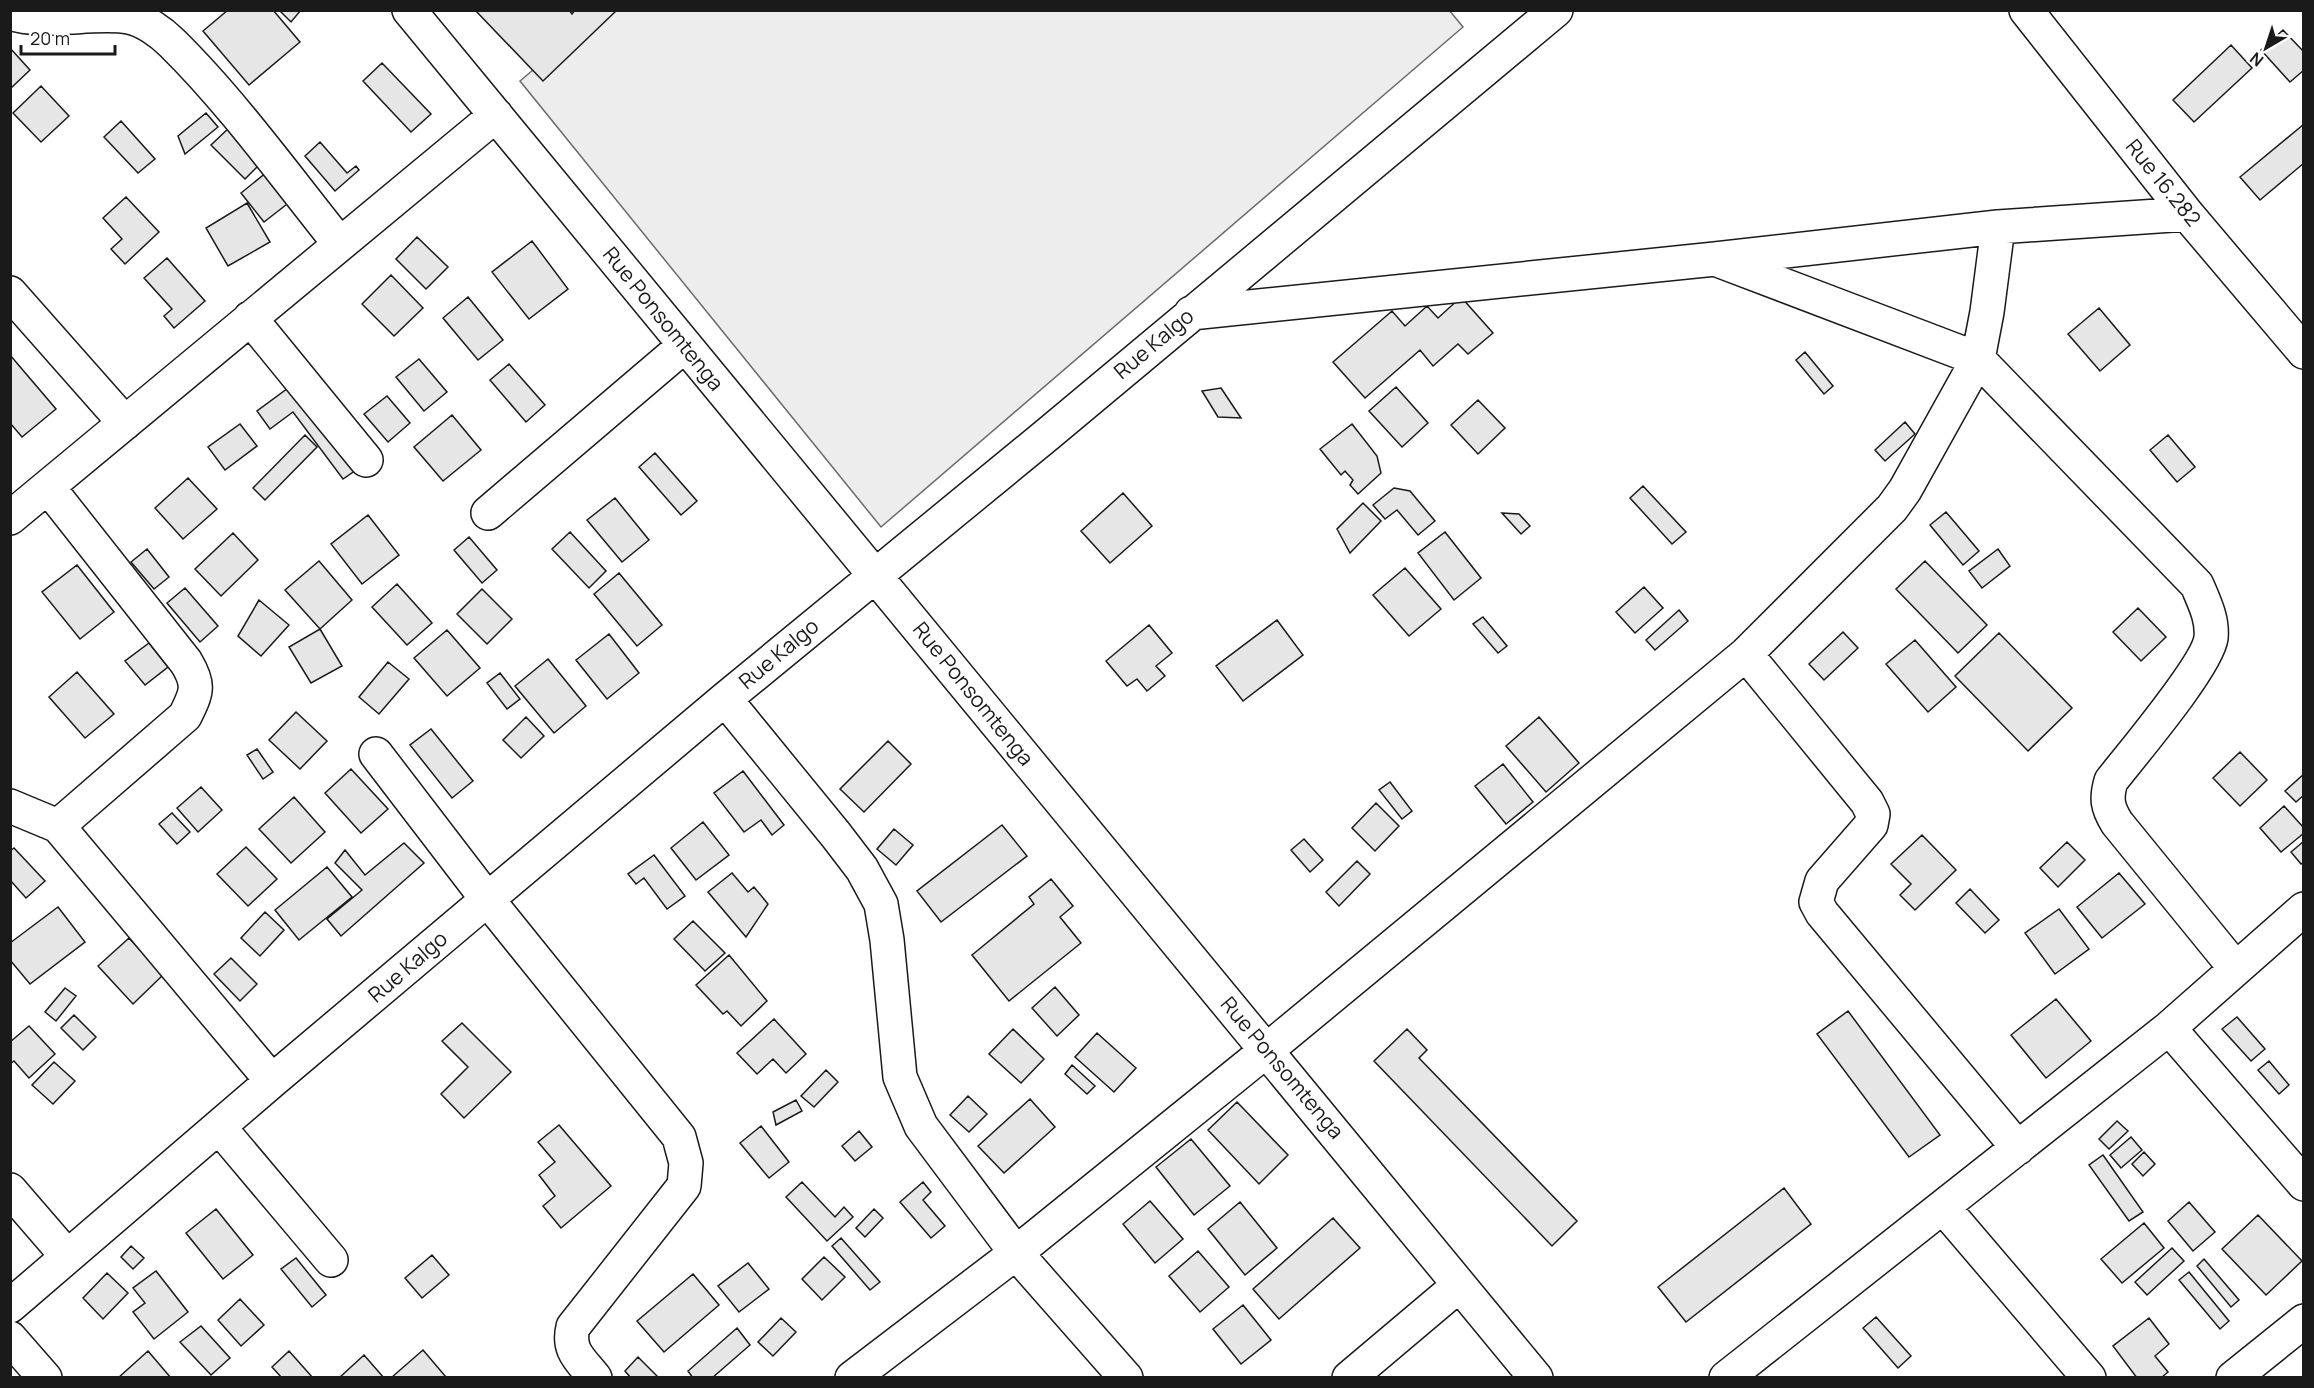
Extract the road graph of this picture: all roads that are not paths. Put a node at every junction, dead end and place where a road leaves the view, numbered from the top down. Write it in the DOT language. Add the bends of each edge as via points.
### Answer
graph roads {
  1 [pos="409,10"];
  2 [pos="1556,10"];
  3 [pos="2026,10"];
  4 [pos="10,13"];
  5 [pos="495,115"];
  6 [pos="2187,214"];
  7 [pos="1998,227"];
  8 [pos="339,243"];
  9 [pos="1715,259"];
  10 [pos="10,293"];
  11 [pos="1191,313"];
  12 [pos="250,318"];
  13 [pos="684,346"];
  14 [pos="2304,352"];
  15 [pos="1978,359"];
  16 [pos="125,423"];
  17 [pos="366,460"];
  18 [pos="48,487"];
  19 [pos="488,513"];
  20 [pos="10,518"];
  21 [pos="875,575"];
  22 [pos="1746,654"];
  23 [pos="725,699"];
  24 [pos="375,754"];
  25 [pos="10,806"];
  26 [pos="58,826"];
  27 [pos="487,899"];
  28 [pos="2304,909"];
  29 [pos="2236,969"];
  30 [pos="2169,1028"];
  31 [pos="1267,1050"];
  32 [pos="272,1081"];
  33 [pos="219,1127"];
  34 [pos="2018,1148"];
  35 [pos="2304,1184"];
  36 [pos="10,1190"];
  37 [pos="1943,1207"];
  38 [pos="1016,1253"];
  39 [pos="67,1256"];
  40 [pos="331,1260"];
  41 [pos="1458,1286"];
  42 [pos="10,1306"];
  43 [pos="2304,1321"];
  44 [pos="10,1338"];
  45 [pos="877,1367"];
  46 [pos="45,1377"];
  47 [pos="595,1377"];
  48 [pos="852,1377"];
  49 [pos="1126,1377"];
  50 [pos="1349,1377"];
  51 [pos="1536,1377"];
  52 [pos="1725,1377"];
  53 [pos="2089,1377"];
  54 [pos="2233,1377"];
  1 -- 5 [label="street, Rue Ponsomtenga"];
  2 -- 11 [label="street, Rue Kalgo"];
  3 -- 6 [label="street, Rue 16.282"];
  4 -- 8 [label="street" via="32,17 130,17 151,26 171,42 237,116"];
  5 -- 8 [label="street"];
  5 -- 13 [label="street, Rue Ponsomtenga"];
  6 -- 7 [label="street"];
  6 -- 14 [label="street, Rue 16.282"];
  7 -- 9 [label="street"];
  7 -- 15 [label="street"];
  8 -- 12 [label="street"];
  9 -- 11 [label="street"];
  9 -- 15 [label="street"];
  10 -- 16 [label="street"];
  11 -- 21 [label="street, Rue Kalgo"];
  12 -- 16 [label="street"];
  12 -- 17 [label="street"];
  13 -- 19 [label="street"];
  13 -- 21 [label="street, Rue Ponsomtenga"];
  15 -- 22 [label="street" via="1892,508"];
  15 -- 29 [label="street" via="2197,585 2209,613 2211,639 2199,667 2111,781 2106,798 2117,823"];
  16 -- 18 [label="street"];
  18 -- 20 [label="street"];
  18 -- 26 [label="street" via="196,678 194,698 185,716"];
  21 -- 23 [label="street, Rue Kalgo"];
  21 -- 31 [label="street, Rue Ponsomtenga"];
  22 -- 31 [label="street"];
  22 -- 34 [label="street" via="1873,814 1871,825 1822,881 1816,902 1822,913"];
  23 -- 27 [label="street, Rue Kalgo"];
  23 -- 38 [label="street" via="843,844 881,904 900,1077 921,1126"];
  24 -- 27 [label="street"];
  25 -- 26 [label="street"];
  26 -- 32 [label="street"];
  27 -- 32 [label="street, Rue Kalgo"];
  27 -- 47 [label="street" via="679,1137 686,1163 684,1186 573,1327 570,1339 574,1352"];
  28 -- 29 [label="street"];
  29 -- 30 [label="street"];
  30 -- 34 [label="street"];
  30 -- 35 [label="street"];
  31 -- 38 [label="street"];
  31 -- 41 [label="street, Rue Ponsomtenga"];
  32 -- 33 [label="street, Rue Kalgo"];
  33 -- 39 [label="street, Rue Kalgo"];
  33 -- 40 [label="street"];
  34 -- 37 [label="street"];
  36 -- 39 [label="street"];
  37 -- 52 [label="street"];
  37 -- 53 [label="street"];
  38 -- 45 [label="street"];
  38 -- 49 [label="street"];
  39 -- 42 [label="street, Rue Kalgo"];
  41 -- 50 [label="street"];
  41 -- 51 [label="street, Rue Ponsomtenga"];
  43 -- 54 [label="street"];
  44 -- 46 [label="street"];
  45 -- 48 [label="street"];
}
